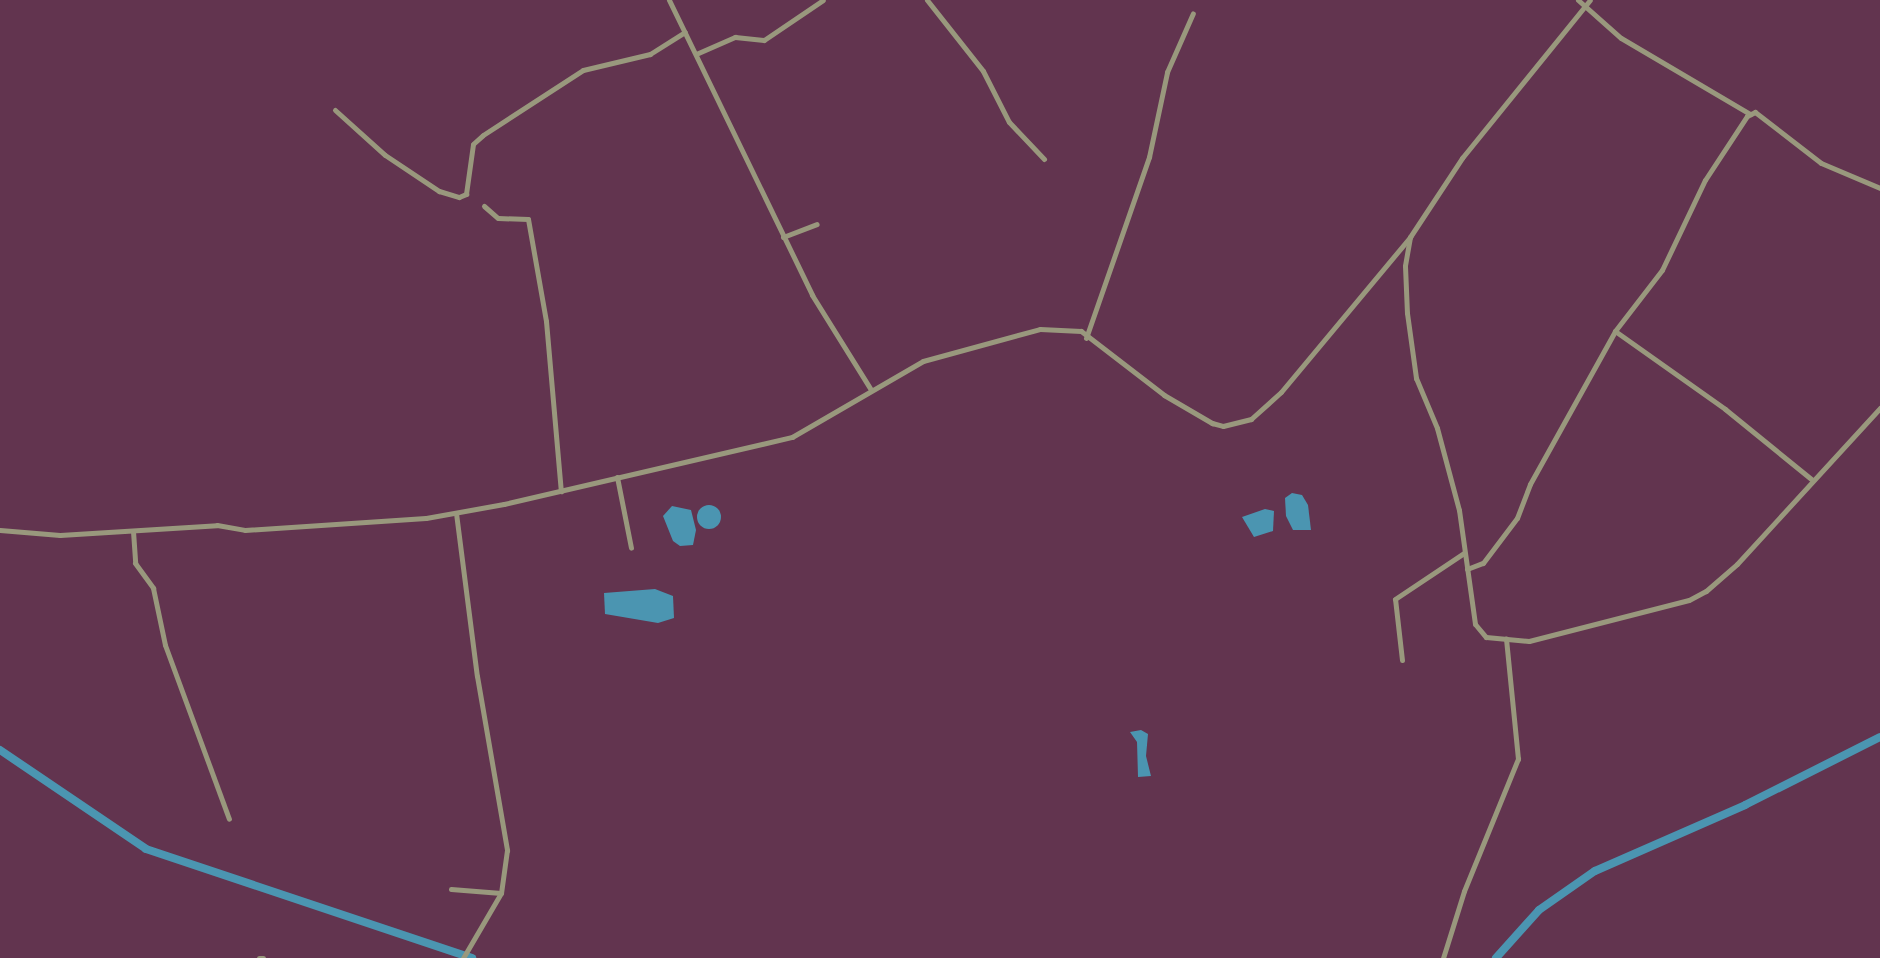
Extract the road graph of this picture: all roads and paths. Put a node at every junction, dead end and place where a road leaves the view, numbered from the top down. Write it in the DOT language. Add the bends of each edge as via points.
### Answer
graph roads {
  1 [pos="669,0"];
  2 [pos="823,0"];
  3 [pos="927,0"];
  4 [pos="1578,0"];
  5 [pos="1590,0"];
  6 [pos="1585,5"];
  7 [pos="1193,13"];
  8 [pos="685,32"];
  9 [pos="696,54"];
  10 [pos="335,110"];
  11 [pos="1750,114"];
  12 [pos="1044,159"];
  13 [pos="1880,188"];
  14 [pos="484,206"];
  15 [pos="817,224"];
  16 [pos="783,237"];
  17 [pos="1410,237"];
  18 [pos="1614,331"];
  19 [pos="1086,338"];
  20 [pos="870,388"];
  21 [pos="1880,408"];
  22 [pos="617,478"];
  23 [pos="1811,479"];
  24 [pos="561,491"];
  25 [pos="456,513"];
  26 [pos="0,530"];
  27 [pos="133,532"];
  28 [pos="631,548"];
  29 [pos="1464,553"];
  30 [pos="1467,569"];
  31 [pos="1506,639"];
  32 [pos="1402,660"];
  33 [pos="229,819"];
  34 [pos="452,890"];
  35 [pos="501,893"];
  36 [pos="463,958"];
  37 [pos="1443,958"];
  1 -- 8 [label="street"];
  2 -- 9 [label="street" via="764,40 735,37"];
  3 -- 12 [label="street" via="983,71 1009,122"];
  4 -- 6 [label="street"];
  5 -- 6 [label="street"];
  6 -- 11 [label="street" via="1621,38"];
  6 -- 17 [label="street" via="1462,158"];
  7 -- 19 [label="street" via="1167,72 1149,157"];
  8 -- 9 [label="street"];
  8 -- 10 [label="street" via="650,54 583,70 483,135 473,144 466,194 459,197 439,191 385,155"];
  9 -- 16 [label="street"];
  11 -- 13 [label="street" via="1755,112 1821,163"];
  11 -- 18 [label="street" via="1705,180 1662,270"];
  14 -- 24 [label="street" via="498,218 528,219 546,321"];
  15 -- 16 [label="street"];
  16 -- 20 [label="street" via="812,296"];
  17 -- 19 [label="street" via="1281,392 1252,419 1233,425 1212,423 1164,396"];
  17 -- 29 [label="street" via="1405,266 1407,313 1416,378 1437,428 1459,510"];
  18 -- 23 [label="street" via="1732,415"];
  18 -- 30 [label="street" via="1530,484 1517,518 1483,563"];
  19 -- 20 [label="street" via="1081,331 1040,328 923,361"];
  20 -- 22 [label="street" via="792,437"];
  21 -- 23 [label="street"];
  22 -- 24 [label="street"];
  22 -- 28 [label="street"];
  23 -- 31 [label="street" via="1737,564 1689,600 1529,641"];
  24 -- 25 [label="street"];
  25 -- 27 [label="street" via="245,530 217,525"];
  25 -- 35 [label="street" via="477,676 507,850"];
  26 -- 27 [label="street" via="60,535"];
  27 -- 33 [label="street" via="135,563 153,588 165,645"];
  29 -- 30 [label="street"];
  29 -- 32 [label="street" via="1394,599"];
  30 -- 31 [label="street" via="1475,624 1486,638"];
  31 -- 37 [label="street" via="1518,760 1464,891"];
  34 -- 35 [label="street"];
  35 -- 36 [label="street"];
}
